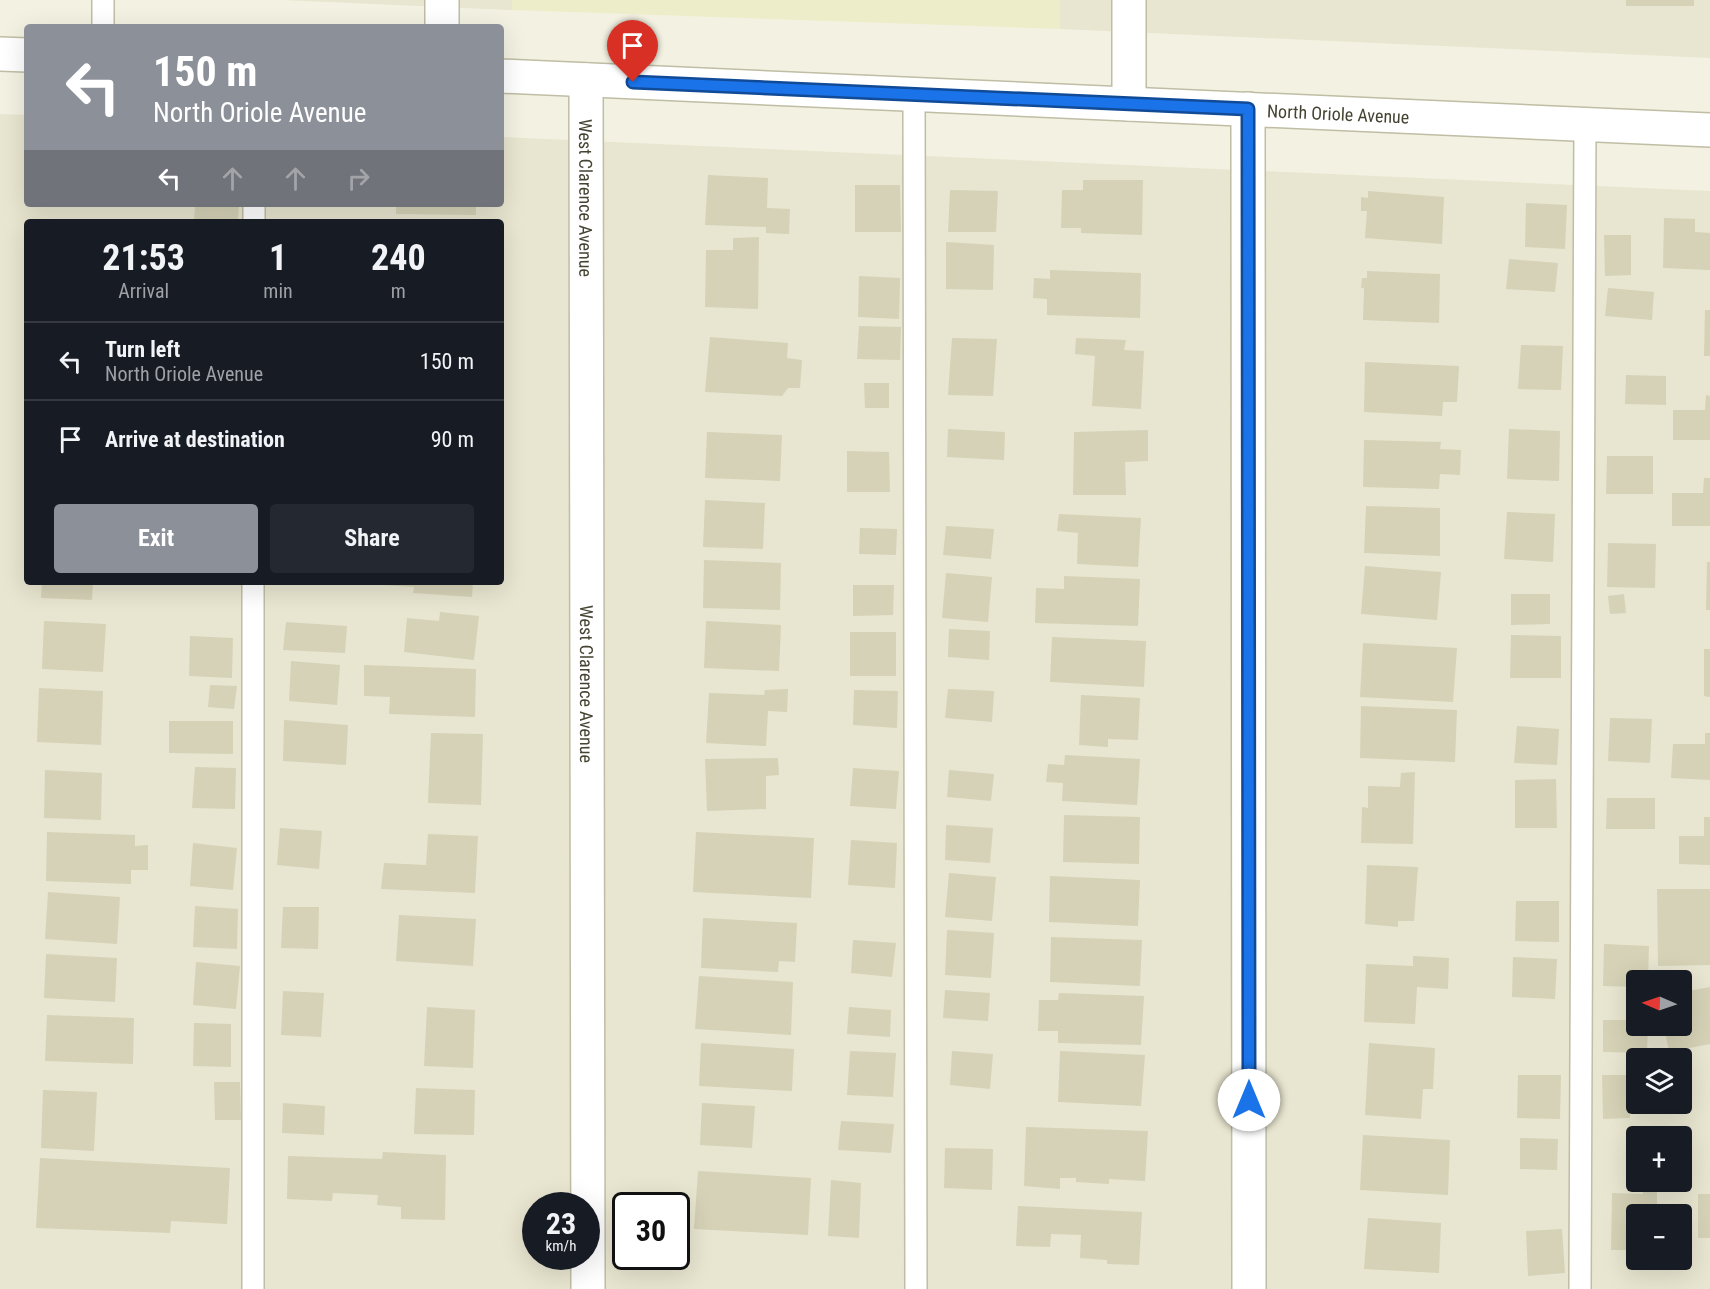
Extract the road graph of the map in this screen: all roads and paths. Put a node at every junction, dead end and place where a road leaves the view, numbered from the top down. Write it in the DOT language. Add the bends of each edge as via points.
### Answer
graph roads {
  1 [pos="103,0"];
  2 [pos="442,0"];
  3 [pos="1129,0"];
  4 [pos="103,24"];
  5 [pos="442,24"];
  6 [pos="0,54"];
  7 [pos="24,55"];
  8 [pos="504,76"];
  9 [pos="586,80"];
  10 [pos="914,94"];
  11 [pos="1129,104"];
  12 [pos="1248,109"];
  13 [pos="1585,124"];
  14 [pos="1710,130"];
  15 [pos="253,585"];
  16 [pos="253,1289"];
  17 [pos="588,1289"];
  18 [pos="916,1289"];
  19 [pos="1249,1289"];
  20 [pos="1580,1289"];
  1 -- 4 [label="lane"];
  2 -- 5 [label="street"];
  3 -- 11 [label="street"];
  6 -- 7 [label="street"];
  8 -- 9 [label="street, North Oriole Avenue"];
  9 -- 10 [label="street, North Oriole Avenue"];
  9 -- 17 [label="street, West Clarence Avenue"];
  10 -- 11 [label="street, North Oriole Avenue"];
  10 -- 18 [label="lane"];
  11 -- 12 [label="street, North Oriole Avenue"];
  12 -- 13 [label="street, North Oriole Avenue"];
  12 -- 19 [label="street"];
  13 -- 14 [label="street, North Oriole Avenue"];
  13 -- 20 [label="lane"];
  15 -- 16 [label="lane"];
}
